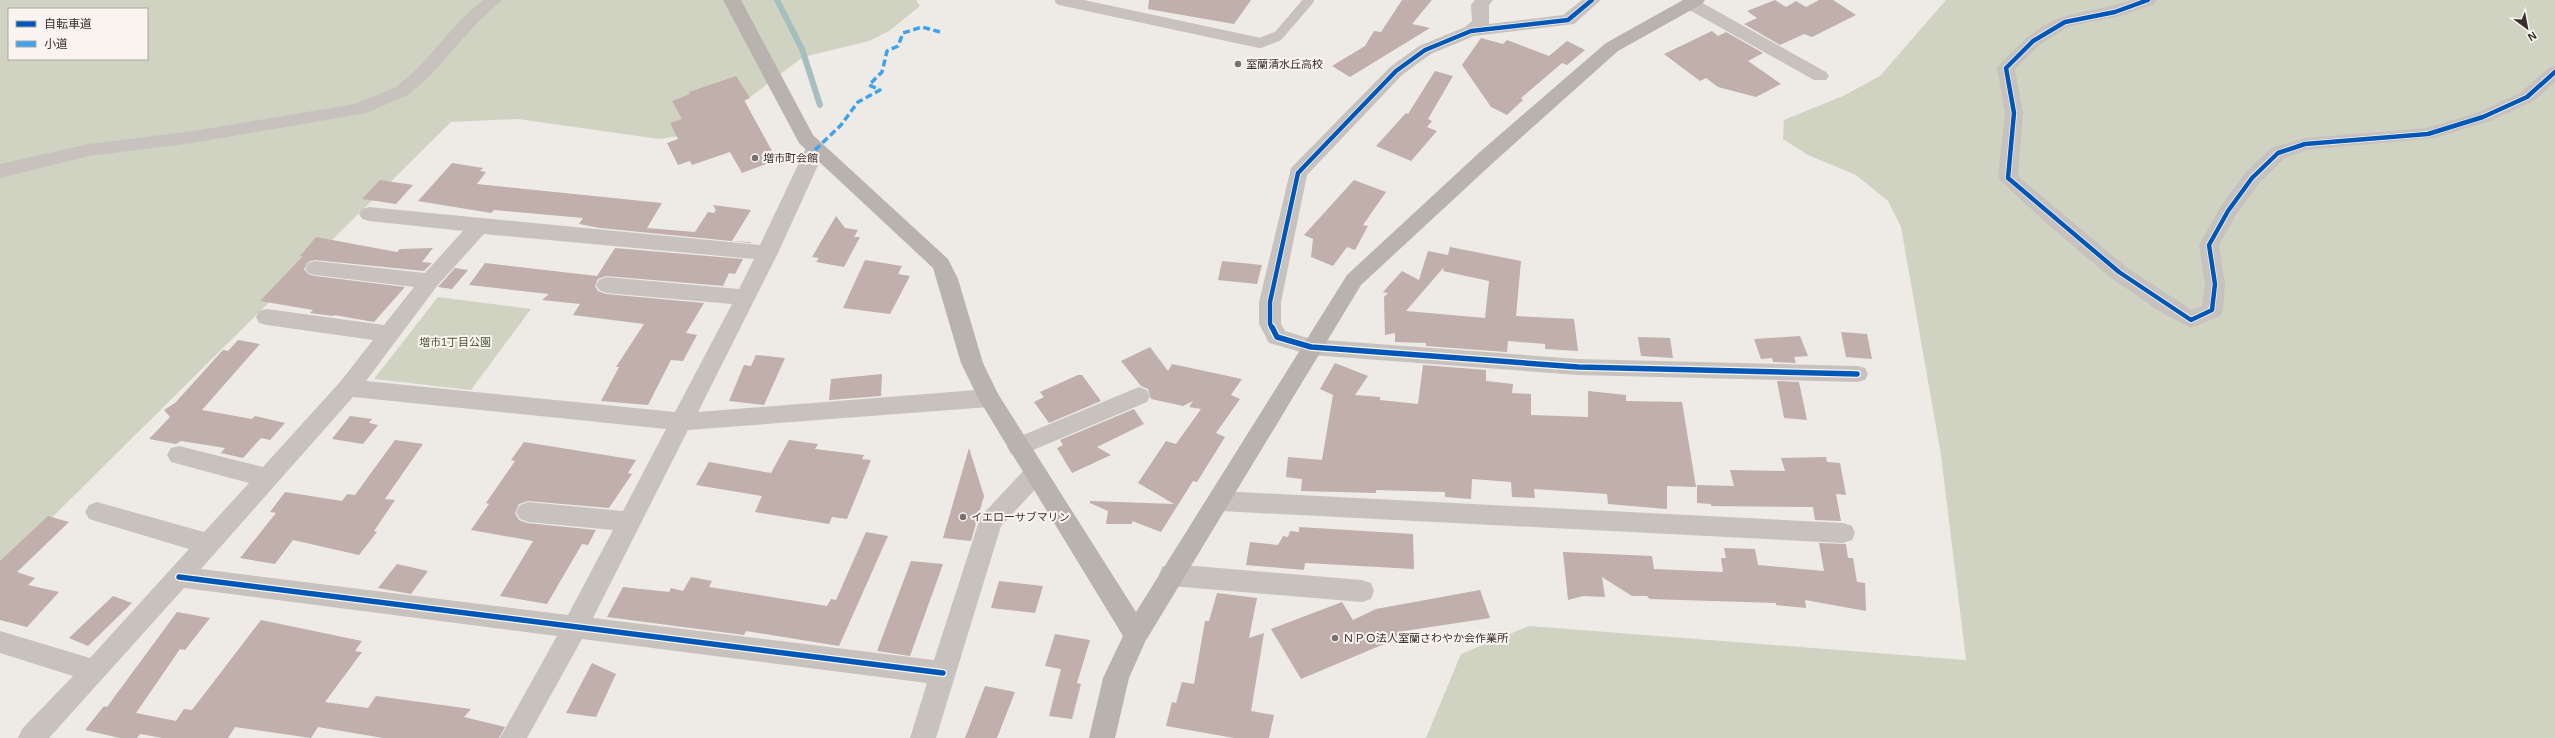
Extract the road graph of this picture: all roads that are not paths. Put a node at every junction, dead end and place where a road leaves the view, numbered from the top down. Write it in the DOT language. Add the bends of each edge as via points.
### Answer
graph roads {
  1 [pos="493,0"];
  2 [pos="732,0"];
  3 [pos="1060,0"];
  4 [pos="1308,0"];
  5 [pos="1484,0"];
  6 [pos="1592,0"];
  7 [pos="2148,0"];
  8 [pos="1693,2"];
  9 [pos="1471,31"];
  10 [pos="2555,72"];
  11 [pos="1820,76"];
  12 [pos="816,150"];
  13 [pos="0,171"];
  14 [pos="369,214"];
  15 [pos="479,226"];
  16 [pos="768,254"];
  17 [pos="315,268"];
  18 [pos="430,282"];
  19 [pos="606,285"];
  20 [pos="746,297"];
  21 [pos="267,317"];
  22 [pos="389,334"];
  23 [pos="1311,347"];
  24 [pos="1857,374"];
  25 [pos="348,388"];
  26 [pos="1139,396"];
  27 [pos="989,398"];
  28 [pos="680,422"];
  29 [pos="1019,447"];
  30 [pos="179,455"];
  31 [pos="1035,474"];
  32 [pos="268,478"];
  33 [pos="1220,501"];
  34 [pos="97,512"];
  35 [pos="528,512"];
  36 [pos="629,522"];
  37 [pos="1843,533"];
  38 [pos="209,544"];
  39 [pos="1171,575"];
  40 [pos="179,577"];
  41 [pos="1362,591"];
  42 [pos="575,627"];
  43 [pos="1136,635"];
  44 [pos="0,642"];
  45 [pos="95,671"];
  46 [pos="943,673"];
  47 [pos="31,738"];
  48 [pos="513,738"];
  49 [pos="923,738"];
  50 [pos="1102,738"];
  1 -- 13 [label="street" via="470,20 424,72 402,91 359,109 201,136 89,150"];
  2 -- 12 [label="street" via="806,139"];
  3 -- 4 [label="lane" via="1260,43 1278,36"];
  5 -- 9 [label="street" via="1480,5 1481,23"];
  6 -- 9 [label="street" via="1568,20"];
  7 -- 10 [label="street" via="2115,12 2065,22 2033,41 2006,68 2014,113 2008,178 2142,289 2191,320 2212,310 2215,284 2209,245 2228,211 2252,178 2278,153 2305,144 2428,134 2483,117 2527,97"];
  8 -- 11 [label="street"];
  8 -- 23 [label="street" via="1612,47 1488,156 1354,280"];
  9 -- 23 [label="street" via="1425,50 1396,72 1298,173 1270,302 1270,324 1277,337"];
  12 -- 16 [label="street"];
  12 -- 27 [label="street" via="941,264 948,279 972,363"];
  14 -- 15 [label="street"];
  15 -- 16 [label="street"];
  15 -- 18 [label="street"];
  16 -- 20 [label="street"];
  17 -- 18 [label="street"];
  18 -- 22 [label="street"];
  19 -- 20 [label="street"];
  20 -- 28 [label="street"];
  21 -- 22 [label="street"];
  22 -- 25 [label="street"];
  23 -- 24 [label="street" via="1578,367"];
  23 -- 33 [label="street"];
  25 -- 28 [label="street"];
  25 -- 32 [label="street"];
  26 -- 29 [label="street"];
  27 -- 28 [label="street"];
  27 -- 29 [label="street"];
  28 -- 36 [label="street"];
  29 -- 31 [label="street"];
  30 -- 32 [label="street"];
  31 -- 43 [label="street"];
  31 -- 46 [label="street" via="991,521"];
  32 -- 38 [label="street"];
  33 -- 37 [label="street"];
  33 -- 39 [label="street"];
  34 -- 38 [label="street"];
  35 -- 36 [label="street"];
  36 -- 42 [label="street"];
  38 -- 40 [label="street"];
  39 -- 41 [label="street"];
  39 -- 43 [label="street"];
  40 -- 42 [label="street"];
  40 -- 45 [label="street"];
  42 -- 46 [label="street"];
  42 -- 48 [label="street"];
  43 -- 50 [label="street" via="1116,678"];
  44 -- 45 [label="street"];
  45 -- 47 [label="street"];
  46 -- 49 [label="street"];
}
